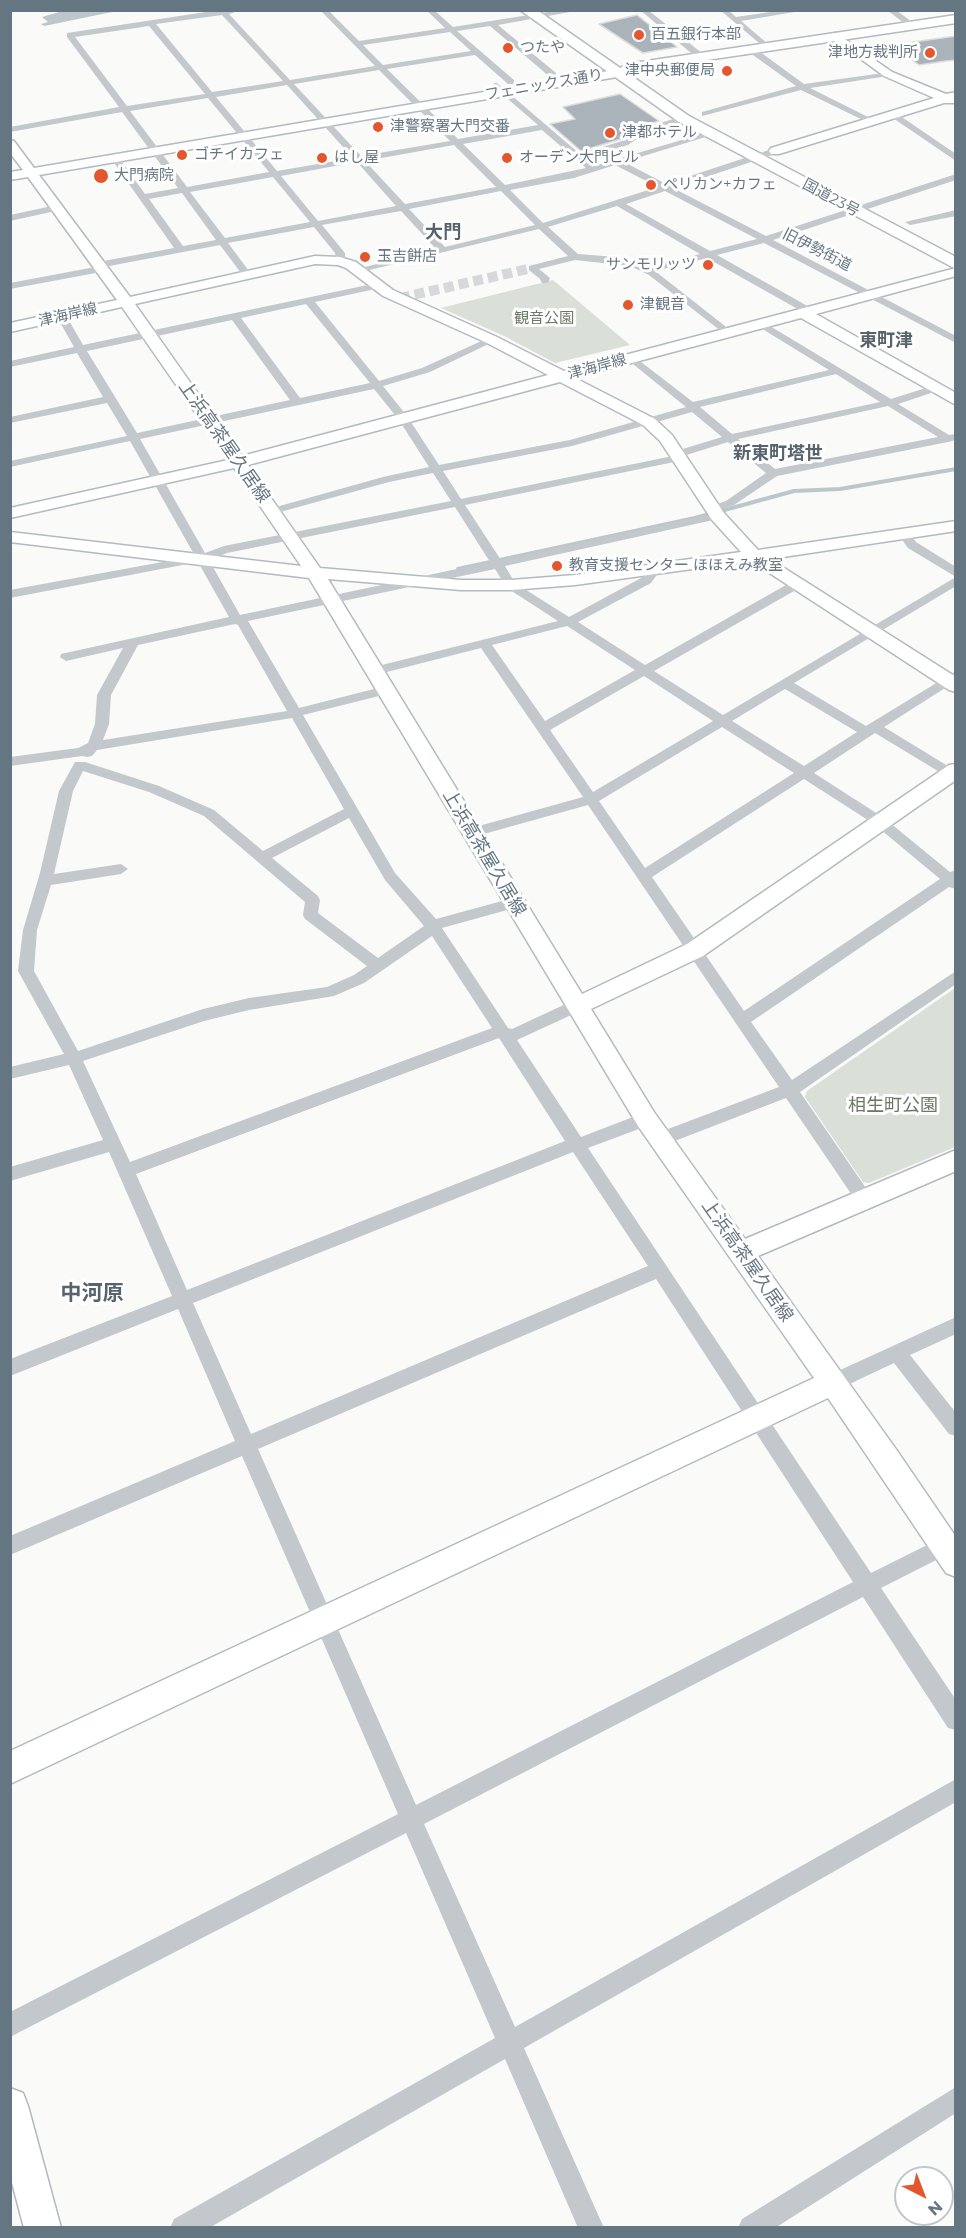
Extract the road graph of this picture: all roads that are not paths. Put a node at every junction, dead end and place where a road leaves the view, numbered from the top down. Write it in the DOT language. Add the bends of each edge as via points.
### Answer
graph roads {
  1 [pos="165,10"];
  2 [pos="238,10"];
  3 [pos="323,10"];
  4 [pos="429,10"];
  5 [pos="579,10"];
  6 [pos="643,10"];
  7 [pos="723,10"];
  8 [pos="803,10"];
  9 [pos="890,10"];
  10 [pos="223,11"];
  11 [pos="555,12"];
  12 [pos="532,14"];
  13 [pos="956,19"];
  14 [pos="172,20"];
  15 [pos="734,20"];
  16 [pos="151,23"];
  17 [pos="492,24"];
  18 [pos="912,26"];
  19 [pos="451,30"];
  20 [pos="836,36"];
  21 [pos="357,44"];
  22 [pos="765,46"];
  23 [pos="749,48"];
  24 [pos="478,52"];
  25 [pos="700,56"];
  26 [pos="633,66"];
  27 [pos="380,68"];
  28 [pos="612,69"];
  29 [pos="888,74"];
  30 [pos="553,75"];
  31 [pos="289,83"];
  32 [pos="504,86"];
  33 [pos="802,87"];
  34 [pos="210,95"];
  35 [pos="952,99"];
  36 [pos="420,106"];
  37 [pos="125,109"];
  38 [pos="705,114"];
  39 [pos="893,114"];
  40 [pos="321,118"];
  41 [pos="684,119"];
  42 [pos="872,121"];
  43 [pos="543,127"];
  44 [pos="10,130"];
  45 [pos="239,132"];
  46 [pos="709,133"];
  47 [pos="458,142"];
  48 [pos="10,144"];
  49 [pos="152,147"];
  50 [pos="775,151"];
  51 [pos="114,157"];
  52 [pos="579,157"];
  53 [pos="756,157"];
  54 [pos="956,158"];
  55 [pos="359,159"];
  56 [pos="617,162"];
  57 [pos="10,167"];
  58 [pos="28,168"];
  59 [pos="592,169"];
  60 [pos="274,174"];
  61 [pos="10,176"];
  62 [pos="956,177"];
  63 [pos="504,188"];
  64 [pos="665,188"];
  65 [pos="185,190"];
  66 [pos="144,197"];
  67 [pos="618,203"];
  68 [pos="873,203"];
  69 [pos="57,208"];
  70 [pos="404,208"];
  71 [pos="853,210"];
  72 [pos="956,213"];
  73 [pos="10,218"];
  74 [pos="910,222"];
  75 [pos="316,224"];
  76 [pos="541,225"];
  77 [pos="764,240"];
  78 [pos="223,241"];
  79 [pos="946,241"];
  80 [pos="180,249"];
  81 [pos="442,250"];
  82 [pos="708,254"];
  83 [pos="573,256"];
  84 [pos="340,261"];
  85 [pos="956,264"];
  86 [pos="99,267"];
  87 [pos="648,270"];
  88 [pos="360,271"];
  89 [pos="956,272"];
  90 [pos="247,275"];
  91 [pos="545,282"];
  92 [pos="10,286"];
  93 [pos="377,286"];
  94 [pos="870,294"];
  95 [pos="309,301"];
  96 [pos="126,302"];
  97 [pos="805,311"];
  98 [pos="62,316"];
  99 [pos="234,317"];
  100 [pos="760,323"];
  101 [pos="10,328"];
  102 [pos="726,332"];
  103 [pos="148,336"];
  104 [pos="492,340"];
  105 [pos="956,340"];
  106 [pos="81,350"];
  107 [pos="632,358"];
  108 [pos="10,364"];
  109 [pos="837,370"];
  110 [pos="563,376"];
  111 [pos="377,385"];
  112 [pos="936,388"];
  113 [pos="109,399"];
  114 [pos="956,400"];
  115 [pos="297,402"];
  116 [pos="889,403"];
  117 [pos="694,407"];
  118 [pos="403,418"];
  119 [pos="10,420"];
  120 [pos="208,421"];
  121 [pos="649,422"];
  122 [pos="133,438"];
  123 [pos="730,438"];
  124 [pos="952,438"];
  125 [pos="678,456"];
  126 [pos="239,462"];
  127 [pos="10,464"];
  128 [pos="438,470"];
  129 [pos="773,473"];
  130 [pos="157,482"];
  131 [pos="459,503"];
  132 [pos="273,511"];
  133 [pos="715,512"];
  134 [pos="10,513"];
  135 [pos="956,526"];
  136 [pos="904,534"];
  137 [pos="10,537"];
  138 [pos="290,537"];
  139 [pos="753,555"];
  140 [pos="202,558"];
  141 [pos="496,561"];
  142 [pos="655,569"];
  143 [pos="315,573"];
  144 [pos="956,573"];
  145 [pos="956,580"];
  146 [pos="410,581"];
  147 [pos="797,584"];
  148 [pos="511,585"];
  149 [pos="10,594"];
  150 [pos="332,600"];
  151 [pos="237,620"];
  152 [pos="569,622"];
  153 [pos="871,630"];
  154 [pos="133,642"];
  155 [pos="485,644"];
  156 [pos="66,657"];
  157 [pos="644,670"];
  158 [pos="380,680"];
  159 [pos="953,680"];
  160 [pos="784,683"];
  161 [pos="293,714"];
  162 [pos="722,720"];
  163 [pos="543,728"];
  164 [pos="870,730"];
  165 [pos="92,746"];
  166 [pos="10,762"];
  167 [pos="80,765"];
  168 [pos="804,772"];
  169 [pos="953,774"];
  170 [pos="590,800"];
  171 [pos="351,811"];
  172 [pos="879,821"];
  173 [pos="472,832"];
  174 [pos="261,858"];
  175 [pos="121,869"];
  176 [pos="643,876"];
  177 [pos="953,879"];
  178 [pos="45,881"];
  179 [pos="513,903"];
  180 [pos="433,926"];
  181 [pos="695,950"];
  182 [pos="378,966"];
  183 [pos="956,976"];
  184 [pos="576,1006"];
  185 [pos="742,1020"];
  186 [pos="501,1031"];
  187 [pos="74,1058"];
  188 [pos="10,1073"];
  189 [pos="790,1090"];
  190 [pos="646,1119"];
  191 [pos="661,1139"];
  192 [pos="575,1144"];
  193 [pos="114,1146"];
  194 [pos="956,1160"];
  195 [pos="126,1171"];
  196 [pos="10,1174"];
  197 [pos="864,1199"];
  198 [pos="741,1252"];
  199 [pos="658,1270"];
  200 [pos="182,1300"];
  201 [pos="956,1325"];
  202 [pos="897,1352"];
  203 [pos="10,1368"];
  204 [pos="832,1383"];
  205 [pos="757,1418"];
  206 [pos="956,1428"];
  207 [pos="247,1446"];
  208 [pos="10,1546"];
  209 [pos="952,1555"];
  210 [pos="867,1584"];
  211 [pos="322,1622"];
  212 [pos="956,1720"];
  213 [pos="10,1768"];
  214 [pos="956,1790"];
  215 [pos="410,1820"];
  216 [pos="10,2025"];
  217 [pos="510,2044"];
  218 [pos="956,2099"];
  219 [pos="10,2106"];
  220 [pos="43,2228"];
  221 [pos="183,2228"];
  222 [pos="591,2228"];
  223 [pos="751,2228"];
  1 -- 14 [label="street"];
  2 -- 10 [label="street"];
  3 -- 21 [label="street"];
  4 -- 19 [label="street"];
  5 -- 11 [label="street"];
  6 -- 25 [label="street"];
  7 -- 15 [label="street"];
  8 -- 15 [label="street"];
  9 -- 18 [label="street"];
  10 -- 14 [label="street"];
  10 -- 31 [label="street"];
  11 -- 12 [label="street"];
  11 -- 26 [label="highway, 国道23号"];
  12 -- 17 [label="street"];
  12 -- 28 [label="highway, 国道23号"];
  13 -- 18 [label="main road"];
  14 -- 16 [label="street"];
  15 -- 22 [label="street"];
  16 -- 34 [label="street"];
  16 -- 37 [label="street" via="70,35"];
  17 -- 19 [label="street"];
  17 -- 30 [label="street"];
  18 -- 20 [label="main road"];
  19 -- 21 [label="street"];
  19 -- 24 [label="street"];
  20 -- 22 [label="main road"];
  20 -- 29 [label="street"];
  21 -- 27 [label="street"];
  22 -- 23 [label="main road"];
  23 -- 25 [label="main road"];
  23 -- 33 [label="street"];
  24 -- 27 [label="street"];
  24 -- 32 [label="street"];
  25 -- 26 [label="main road"];
  26 -- 28 [label="street, フェニックス通り"];
  26 -- 38 [label="highway, 国道23号"];
  27 -- 31 [label="street"];
  27 -- 36 [label="street"];
  28 -- 30 [label="street, フェニックス通り"];
  28 -- 32 [label="street, フェニックス通り"];
  28 -- 41 [label="highway, 国道23号"];
  29 -- 33 [label="street"];
  29 -- 35 [label="street"];
  30 -- 32 [label="street, フェニックス通り"];
  31 -- 34 [label="street"];
  31 -- 40 [label="street"];
  32 -- 36 [label="street, フェニックス通り"];
  32 -- 43 [label="street"];
  33 -- 38 [label="street"];
  33 -- 42 [label="street"];
  34 -- 37 [label="street"];
  34 -- 45 [label="street"];
  35 -- 39 [label="street"];
  36 -- 40 [label="street, フェニックス通り"];
  36 -- 47 [label="street"];
  37 -- 44 [label="street"];
  37 -- 49 [label="street"];
  38 -- 50 [label="highway, 国道23号"];
  39 -- 42 [label="street"];
  39 -- 54 [label="street"];
  40 -- 45 [label="street, フェニックス通り"];
  40 -- 55 [label="street"];
  41 -- 46 [label="highway, 国道23号"];
  41 -- 52 [label="street" via="642,131 625,143"];
  42 -- 50 [label="street"];
  43 -- 47 [label="street"];
  43 -- 52 [label="street"];
  45 -- 49 [label="street, フェニックス通り"];
  45 -- 60 [label="street"];
  46 -- 53 [label="highway, 国道23号"];
  46 -- 56 [label="street"];
  47 -- 55 [label="street"];
  47 -- 63 [label="street"];
  48 -- 58 [label="street, 上浜高茶屋久居線"];
  49 -- 51 [label="street, フェニックス通り"];
  49 -- 58 [label="street, フェニックス通り"];
  49 -- 65 [label="street"];
  50 -- 53 [label="street"];
  50 -- 68 [label="highway, 国道23号"];
  51 -- 58 [label="street, フェニックス通り"];
  51 -- 66 [label="street"];
  52 -- 59 [label="street"];
  53 -- 64 [label="street"];
  53 -- 71 [label="highway, 国道23号"];
  55 -- 60 [label="street"];
  55 -- 70 [label="street"];
  56 -- 59 [label="street"];
  56 -- 64 [label="street, 旧伊勢街道"];
  57 -- 58 [label="street, フェニックス通り"];
  58 -- 61 [label="street, フェニックス通り"];
  58 -- 69 [label="street, 上浜高茶屋久居線"];
  59 -- 63 [label="street"];
  60 -- 65 [label="street"];
  60 -- 75 [label="street"];
  62 -- 68 [label="street"];
  63 -- 70 [label="street"];
  63 -- 76 [label="street"];
  64 -- 67 [label="street"];
  64 -- 77 [label="street, 旧伊勢街道"];
  65 -- 66 [label="street"];
  65 -- 78 [label="street"];
  66 -- 80 [label="street"];
  67 -- 76 [label="street"];
  67 -- 82 [label="street"];
  68 -- 71 [label="street"];
  68 -- 74 [label="highway, 国道23号"];
  69 -- 73 [label="street"];
  69 -- 86 [label="street, 上浜高茶屋久居線"];
  70 -- 75 [label="street"];
  70 -- 81 [label="street"];
  71 -- 77 [label="street"];
  71 -- 85 [label="highway, 国道23号"];
  72 -- 74 [label="street"];
  74 -- 79 [label="highway, 国道23号"];
  75 -- 78 [label="street"];
  75 -- 84 [label="street" via="340,254"];
  76 -- 81 [label="street"];
  76 -- 83 [label="street"];
  77 -- 82 [label="street"];
  77 -- 94 [label="street, 旧伊勢街道"];
  78 -- 80 [label="street"];
  78 -- 90 [label="street"];
  80 -- 86 [label="street"];
  81 -- 88 [label="street"];
  82 -- 87 [label="street"];
  82 -- 97 [label="street"];
  83 -- 87 [label="street" via="617,260"];
  83 -- 91 [label="street" via="532,268"];
  84 -- 88 [label="street"];
  84 -- 90 [label="street, 津海岸線" via="315,260"];
  86 -- 92 [label="street"];
  86 -- 96 [label="street, 上浜高茶屋久居線"];
  87 -- 102 [label="street"];
  88 -- 93 [label="street"];
  89 -- 94 [label="street, 津海岸線"];
  90 -- 96 [label="street, 津海岸線"];
  93 -- 95 [label="street"];
  93 -- 104 [label="street"];
  94 -- 97 [label="street, 津海岸線"];
  94 -- 105 [label="street, 旧伊勢街道"];
  95 -- 99 [label="street"];
  95 -- 111 [label="street"];
  96 -- 98 [label="street, 津海岸線"];
  96 -- 103 [label="street, 上浜高茶屋久居線"];
  97 -- 100 [label="street, 津海岸線"];
  97 -- 112 [label="street"];
  98 -- 101 [label="street, 津海岸線"];
  98 -- 106 [label="street"];
  99 -- 103 [label="street"];
  99 -- 115 [label="street"];
  100 -- 102 [label="street, 津海岸線"];
  100 -- 109 [label="street"];
  102 -- 107 [label="street, 津海岸線"];
  103 -- 106 [label="street"];
  103 -- 120 [label="street, 上浜高茶屋久居線"];
  104 -- 110 [label="street"];
  104 -- 111 [label="street" via="426,370"];
  106 -- 108 [label="street"];
  106 -- 113 [label="street"];
  107 -- 110 [label="street, 津海岸線"];
  107 -- 117 [label="street"];
  109 -- 116 [label="street"];
  109 -- 117 [label="street"];
  110 -- 118 [label="street, 津海岸線"];
  110 -- 121 [label="street"];
  111 -- 115 [label="street"];
  111 -- 118 [label="street"];
  112 -- 114 [label="street"];
  112 -- 116 [label="street"];
  113 -- 119 [label="street"];
  113 -- 122 [label="street"];
  115 -- 120 [label="street"];
  116 -- 123 [label="street"];
  116 -- 124 [label="street"];
  117 -- 121 [label="street"];
  117 -- 123 [label="street"];
  118 -- 126 [label="street, 津海岸線"];
  118 -- 128 [label="street"];
  120 -- 122 [label="street"];
  120 -- 126 [label="street, 上浜高茶屋久居線"];
  121 -- 125 [label="street" via="661,431"];
  121 -- 128 [label="street" via="572,443"];
  122 -- 127 [label="street"];
  122 -- 130 [label="street"];
  123 -- 125 [label="street"];
  123 -- 129 [label="street"];
  124 -- 129 [label="street"];
  125 -- 131 [label="street"];
  125 -- 133 [label="street"];
  126 -- 130 [label="street, 津海岸線"];
  126 -- 132 [label="street, 上浜高茶屋久居線"];
  128 -- 131 [label="street"];
  128 -- 132 [label="street" via="387,479"];
  129 -- 133 [label="street"];
  130 -- 134 [label="street, 津海岸線"];
  130 -- 140 [label="street"];
  131 -- 138 [label="street"];
  131 -- 141 [label="street"];
  132 -- 138 [label="street, 上浜高茶屋久居線"];
  133 -- 139 [label="street"];
  133 -- 141 [label="street"];
  135 -- 136 [label="street"];
  136 -- 139 [label="street"];
  136 -- 144 [label="street" via="912,545"];
  137 -- 140 [label="street"];
  138 -- 140 [label="street"];
  138 -- 143 [label="street, 上浜高茶屋久居線"];
  139 -- 142 [label="street"];
  139 -- 147 [label="street"];
  140 -- 143 [label="street"];
  140 -- 149 [label="street"];
  140 -- 151 [label="street"];
  141 -- 146 [label="street"];
  141 -- 148 [label="street"];
  142 -- 148 [label="street"];
  142 -- 152 [label="street" via="647,580"];
  143 -- 146 [label="street"];
  143 -- 150 [label="street, 上浜高茶屋久居線"];
  145 -- 153 [label="street"];
  146 -- 148 [label="street"];
  146 -- 150 [label="street"];
  147 -- 153 [label="street"];
  147 -- 157 [label="street"];
  148 -- 152 [label="street"];
  150 -- 151 [label="street"];
  150 -- 158 [label="street, 上浜高茶屋久居線"];
  151 -- 154 [label="street"];
  151 -- 161 [label="street" via="243,623"];
  152 -- 155 [label="street"];
  152 -- 157 [label="street"];
  153 -- 159 [label="street"];
  153 -- 160 [label="street"];
  154 -- 156 [label="street"];
  154 -- 165 [label="street" via="104,695 102,724"];
  155 -- 158 [label="street"];
  155 -- 163 [label="street"];
  157 -- 162 [label="street"];
  157 -- 163 [label="street"];
  158 -- 161 [label="street"];
  158 -- 173 [label="street, 上浜高茶屋久居線"];
  159 -- 164 [label="street"];
  160 -- 162 [label="street"];
  160 -- 164 [label="street"];
  161 -- 165 [label="street"];
  161 -- 171 [label="street"];
  162 -- 168 [label="street"];
  162 -- 170 [label="street"];
  163 -- 170 [label="street"];
  164 -- 168 [label="street"];
  164 -- 169 [label="street"];
  165 -- 166 [label="street" via="81,752"];
  165 -- 167 [label="street"];
  167 -- 174 [label="street" via="201,808"];
  167 -- 178 [label="street" via="66,792"];
  168 -- 172 [label="street"];
  168 -- 176 [label="street"];
  169 -- 172 [label="street"];
  170 -- 173 [label="street"];
  170 -- 176 [label="street"];
  171 -- 174 [label="street"];
  171 -- 180 [label="street" via="390,876"];
  172 -- 177 [label="street"];
  172 -- 181 [label="street"];
  173 -- 179 [label="street, 上浜高茶屋久居線"];
  174 -- 182 [label="street" via="313,900 310,915"];
  175 -- 178 [label="street"];
  176 -- 181 [label="street"];
  177 -- 185 [label="street"];
  178 -- 187 [label="street" via="30,930 26,971"];
  179 -- 180 [label="street"];
  179 -- 184 [label="street, 上浜高茶屋久居線"];
  180 -- 182 [label="street"];
  180 -- 186 [label="street"];
  181 -- 184 [label="street"];
  181 -- 185 [label="street"];
  182 -- 187 [label="street" via="329,992 203,1015"];
  183 -- 189 [label="street"];
  184 -- 186 [label="street" via="512,1035"];
  184 -- 190 [label="street, 上浜高茶屋久居線"];
  185 -- 189 [label="street"];
  186 -- 192 [label="street"];
  186 -- 195 [label="street"];
  187 -- 188 [label="street"];
  187 -- 193 [label="street"];
  189 -- 191 [label="street"];
  189 -- 197 [label="street"];
  190 -- 191 [label="street, 上浜高茶屋久居線"];
  190 -- 192 [label="street"];
  191 -- 198 [label="street, 上浜高茶屋久居線"];
  192 -- 199 [label="street"];
  192 -- 200 [label="street"];
  193 -- 195 [label="street"];
  193 -- 196 [label="street"];
  194 -- 197 [label="street"];
  195 -- 200 [label="street"];
  197 -- 198 [label="street"];
  198 -- 204 [label="street, 上浜高茶屋久居線"];
  199 -- 205 [label="street"];
  199 -- 207 [label="street"];
  200 -- 203 [label="street"];
  200 -- 207 [label="street"];
  201 -- 202 [label="street"];
  202 -- 204 [label="street"];
  202 -- 206 [label="street"];
  204 -- 205 [label="street"];
  204 -- 209 [label="street, 上浜高茶屋久居線"];
  205 -- 210 [label="street"];
  205 -- 211 [label="street"];
  207 -- 208 [label="street"];
  207 -- 211 [label="street"];
  209 -- 210 [label="street"];
  210 -- 212 [label="street"];
  210 -- 215 [label="street"];
  211 -- 213 [label="street"];
  211 -- 215 [label="street"];
  214 -- 217 [label="street"];
  215 -- 216 [label="street"];
  215 -- 217 [label="street"];
  217 -- 221 [label="street"];
  217 -- 222 [label="street"];
  218 -- 223 [label="street"];
  219 -- 220 [label="street"];
}
